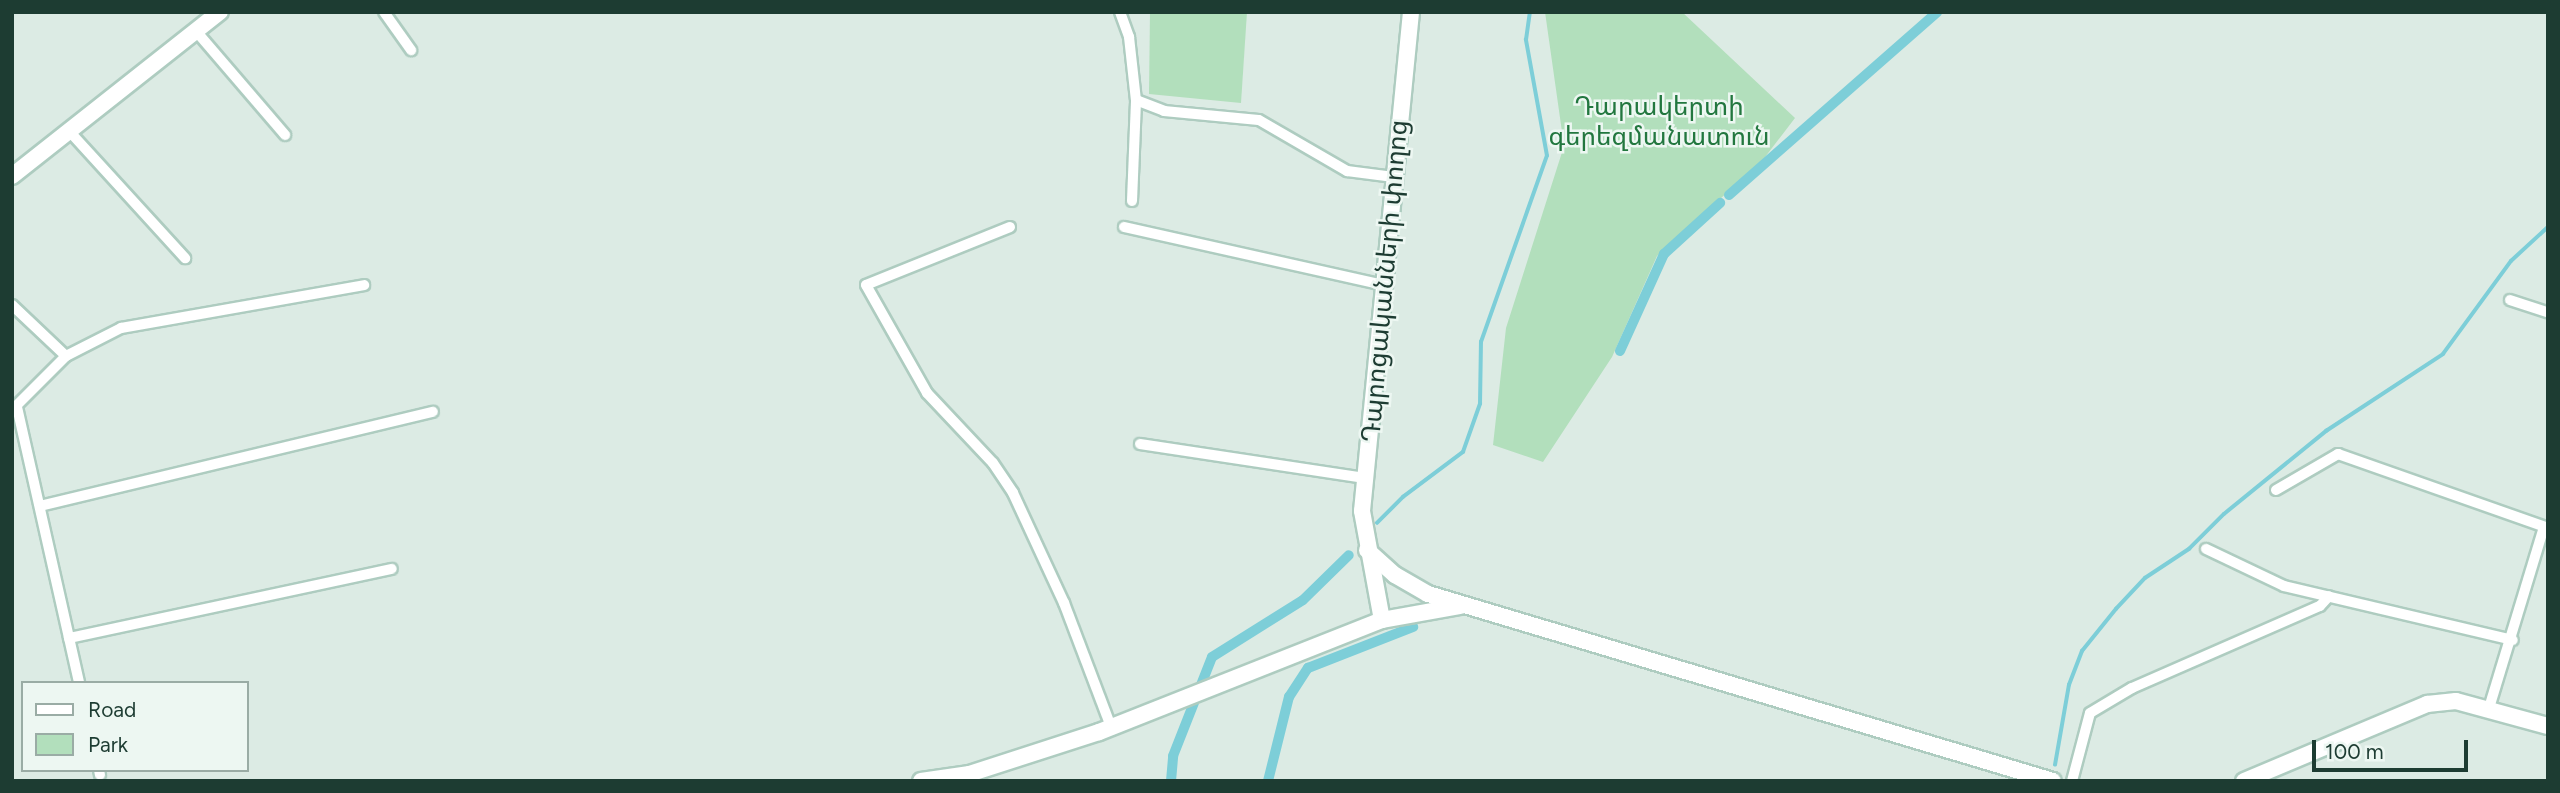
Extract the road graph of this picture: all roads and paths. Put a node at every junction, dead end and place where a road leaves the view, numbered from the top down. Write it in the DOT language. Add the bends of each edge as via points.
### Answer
graph roads {
  1 [pos="220,12"];
  2 [pos="384,12"];
  3 [pos="1120,12"];
  4 [pos="1411,12"];
  5 [pos="196,31"];
  6 [pos="411,50"];
  7 [pos="1136,100"];
  8 [pos="70,132"];
  9 [pos="285,135"];
  10 [pos="12,176"];
  11 [pos="1394,177"];
  12 [pos="1132,201"];
  13 [pos="1010,227"];
  14 [pos="1124,227"];
  15 [pos="185,258"];
  16 [pos="364,285"];
  17 [pos="1383,285"];
  18 [pos="2510,300"];
  19 [pos="12,305"];
  20 [pos="2548,312"];
  21 [pos="66,356"];
  22 [pos="15,409"];
  23 [pos="433,412"];
  24 [pos="1140,444"];
  25 [pos="1366,478"];
  26 [pos="2276,490"];
  27 [pos="40,506"];
  28 [pos="2546,527"];
  29 [pos="2206,549"];
  30 [pos="1367,550"];
  31 [pos="392,569"];
  32 [pos="2329,596"];
  33 [pos="1468,605"];
  34 [pos="1382,620"];
  35 [pos="69,638"];
  36 [pos="2513,640"];
  37 [pos="79,681"];
  38 [pos="2490,708"];
  39 [pos="2548,726"];
  40 [pos="1111,727"];
  41 [pos="921,781"];
  42 [pos="2053,781"];
  43 [pos="2072,781"];
  44 [pos="2244,781"];
  1 -- 5 [label="main road"];
  2 -- 6 [label="street"];
  3 -- 7 [label="street" via="1129,37"];
  4 -- 11 [label="main road, Դպրոցականների փողոց"];
  5 -- 8 [label="main road"];
  5 -- 9 [label="street"];
  7 -- 11 [label="street" via="1164,111 1259,120 1347,171"];
  7 -- 12 [label="street"];
  8 -- 10 [label="main road"];
  8 -- 15 [label="street"];
  11 -- 17 [label="main road, Դպրոցականների փողոց"];
  13 -- 40 [label="street" via="866,285 927,393 993,463 1013,493 1064,603"];
  14 -- 17 [label="street"];
  16 -- 21 [label="street" via="121,328"];
  17 -- 25 [label="main road, Դպրոցականների փողոց"];
  18 -- 20 [label="street"];
  19 -- 21 [label="street"];
  21 -- 22 [label="street"];
  22 -- 27 [label="street"];
  23 -- 27 [label="street"];
  24 -- 25 [label="street"];
  25 -- 30 [label="main road, Դպրոցականների փողոց" via="1362,511"];
  26 -- 28 [label="street" via="2338,454"];
  27 -- 35 [label="street"];
  28 -- 36 [label="street"];
  29 -- 32 [label="street" via="2284,586"];
  30 -- 33 [label="main road" via="1395,575 1428,594"];
  30 -- 34 [label="main road, Դպրոցականների փողոց"];
  31 -- 35 [label="street" via="297,593"];
  32 -- 36 [label="street"];
  32 -- 43 [label="street" via="2320,606 2219,648 2090,713"];
  33 -- 34 [label="main road"];
  33 -- 42 [label="main road"];
  34 -- 40 [label="main road"];
  35 -- 37 [label="street"];
  36 -- 38 [label="street"];
  38 -- 39 [label="main road"];
  38 -- 44 [label="main road" via="2456,701 2427,704"];
  40 -- 41 [label="main road" via="969,774"];
}
